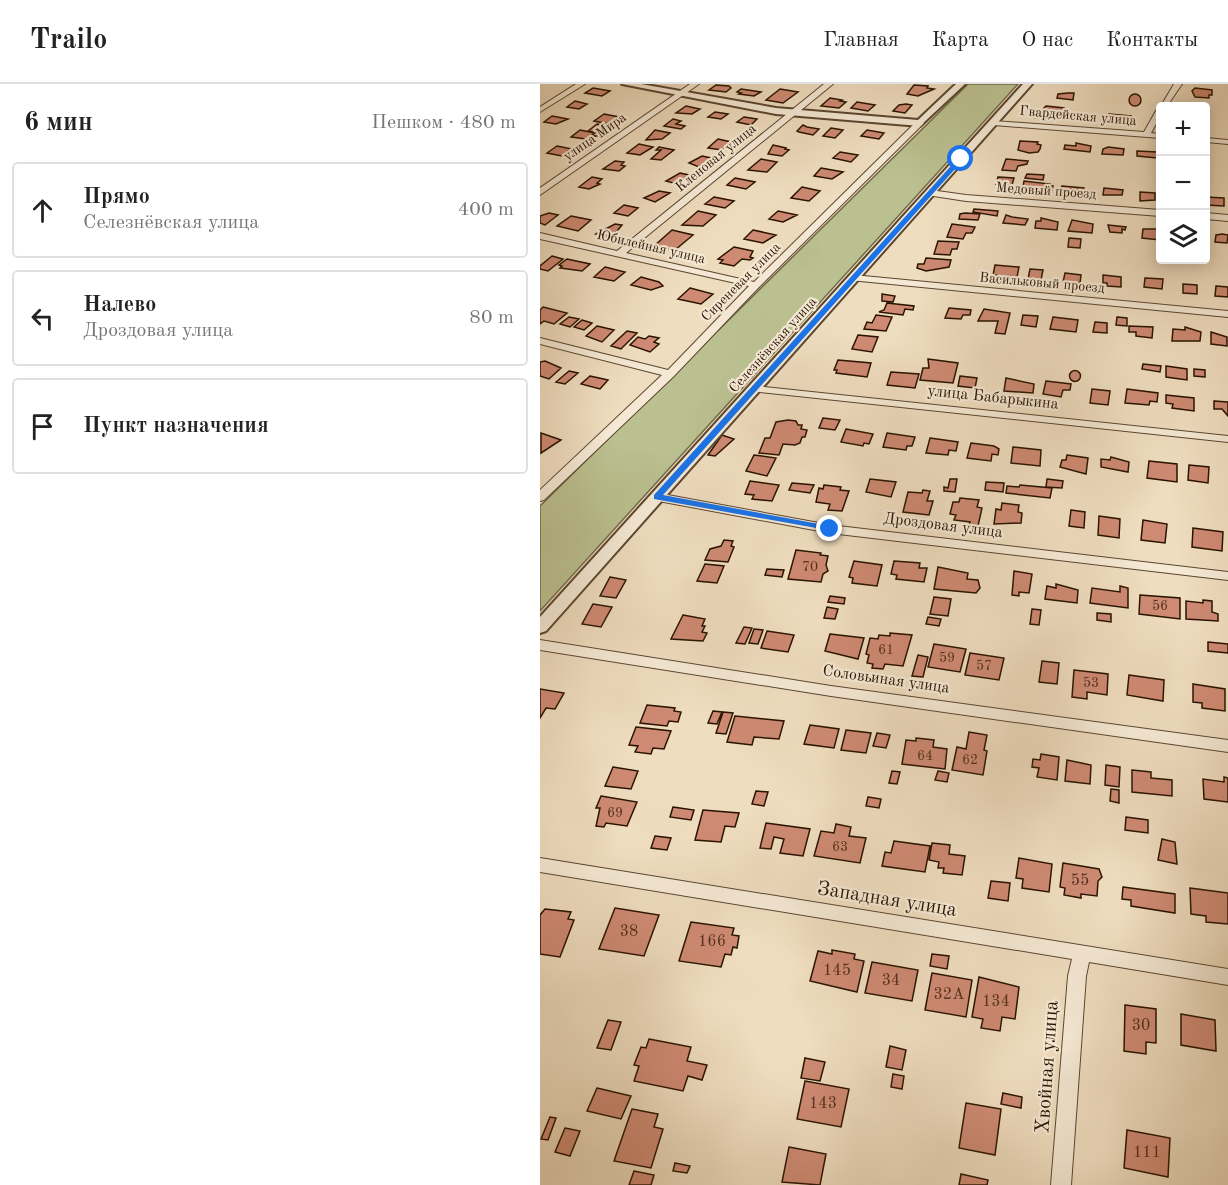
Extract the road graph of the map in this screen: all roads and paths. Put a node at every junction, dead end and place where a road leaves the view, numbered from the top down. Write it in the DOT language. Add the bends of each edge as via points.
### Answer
graph roads {
  1 [pos="581,84"];
  2 [pos="626,84"];
  3 [pos="695,84"];
  4 [pos="828,84"];
  5 [pos="961,84"];
  6 [pos="1028,84"];
  7 [pos="1178,84"];
  8 [pos="681,94"];
  9 [pos="1167,102"];
  10 [pos="540,110"];
  11 [pos="793,113"];
  12 [pos="1156,119"];
  13 [pos="920,123"];
  14 [pos="994,123"];
  15 [pos="1146,135"];
  16 [pos="1156,136"];
  17 [pos="1210,140"];
  18 [pos="1228,142"];
  19 [pos="540,192"];
  20 [pos="930,193"];
  21 [pos="1156,213"];
  22 [pos="1210,216"];
  23 [pos="1228,218"];
  24 [pos="540,236"];
  25 [pos="620,254"];
  26 [pos="853,278"];
  27 [pos="756,285"];
  28 [pos="1228,314"];
  29 [pos="540,341"];
  30 [pos="670,374"];
  31 [pos="755,389"];
  32 [pos="1228,439"];
  33 [pos="540,477"];
  34 [pos="556,482"];
  35 [pos="540,497"];
  36 [pos="657,497"];
  37 [pos="1228,576"];
  38 [pos="540,627"];
  39 [pos="540,645"];
  40 [pos="1228,746"];
  41 [pos="540,865"];
  42 [pos="1082,952"];
  43 [pos="1228,977"];
  44 [pos="1061,1185"];
  1 -- 10 [label="street"];
  2 -- 8 [label="street"];
  3 -- 8 [label="street, улица Мира"];
  4 -- 11 [label="street, Кленовая улица"];
  5 -- 13 [label="street, Сиреневая улица"];
  6 -- 14 [label="street, Селезнёвская улица"];
  7 -- 9 [label="street"];
  8 -- 11 [label="street"];
  8 -- 19 [label="street, улица Мира"];
  11 -- 13 [label="street"];
  11 -- 25 [label="street, Кленовая улица"];
  12 -- 15 [label="street"];
  13 -- 27 [label="street, Сиреневая улица"];
  14 -- 15 [label="street, Гвардейская улица"];
  14 -- 20 [label="street, Селезнёвская улица"];
  15 -- 16 [label="street, Гвардейская улица"];
  17 -- 18 [label="street"];
  20 -- 21 [label="street, Медовый проезд"];
  20 -- 26 [label="street, Селезнёвская улица"];
  22 -- 23 [label="street"];
  24 -- 25 [label="street, Юбилейная улица"];
  25 -- 27 [label="street, Юбилейная улица"];
  26 -- 28 [label="street, Васильковый проезд"];
  26 -- 31 [label="street, Селезнёвская улица"];
  27 -- 30 [label="street, Сиреневая улица"];
  29 -- 30 [label="street"];
  30 -- 34 [label="street, Сиреневая улица"];
  31 -- 32 [label="street, улица Бабарыкина"];
  31 -- 36 [label="street, Селезнёвская улица"];
  33 -- 34 [label="street"];
  34 -- 35 [label="street, Сиреневая улица"];
  36 -- 37 [label="street, Дроздовая улица" via="830,529"];
  36 -- 38 [label="street, Селезнёвская улица"];
  39 -- 40 [label="street, Соловьиная улица" via="831,691"];
  41 -- 42 [label="street, Западная улица"];
  42 -- 43 [label="street, Западная улица"];
  42 -- 44 [label="street, Хвойная улица"];
}
